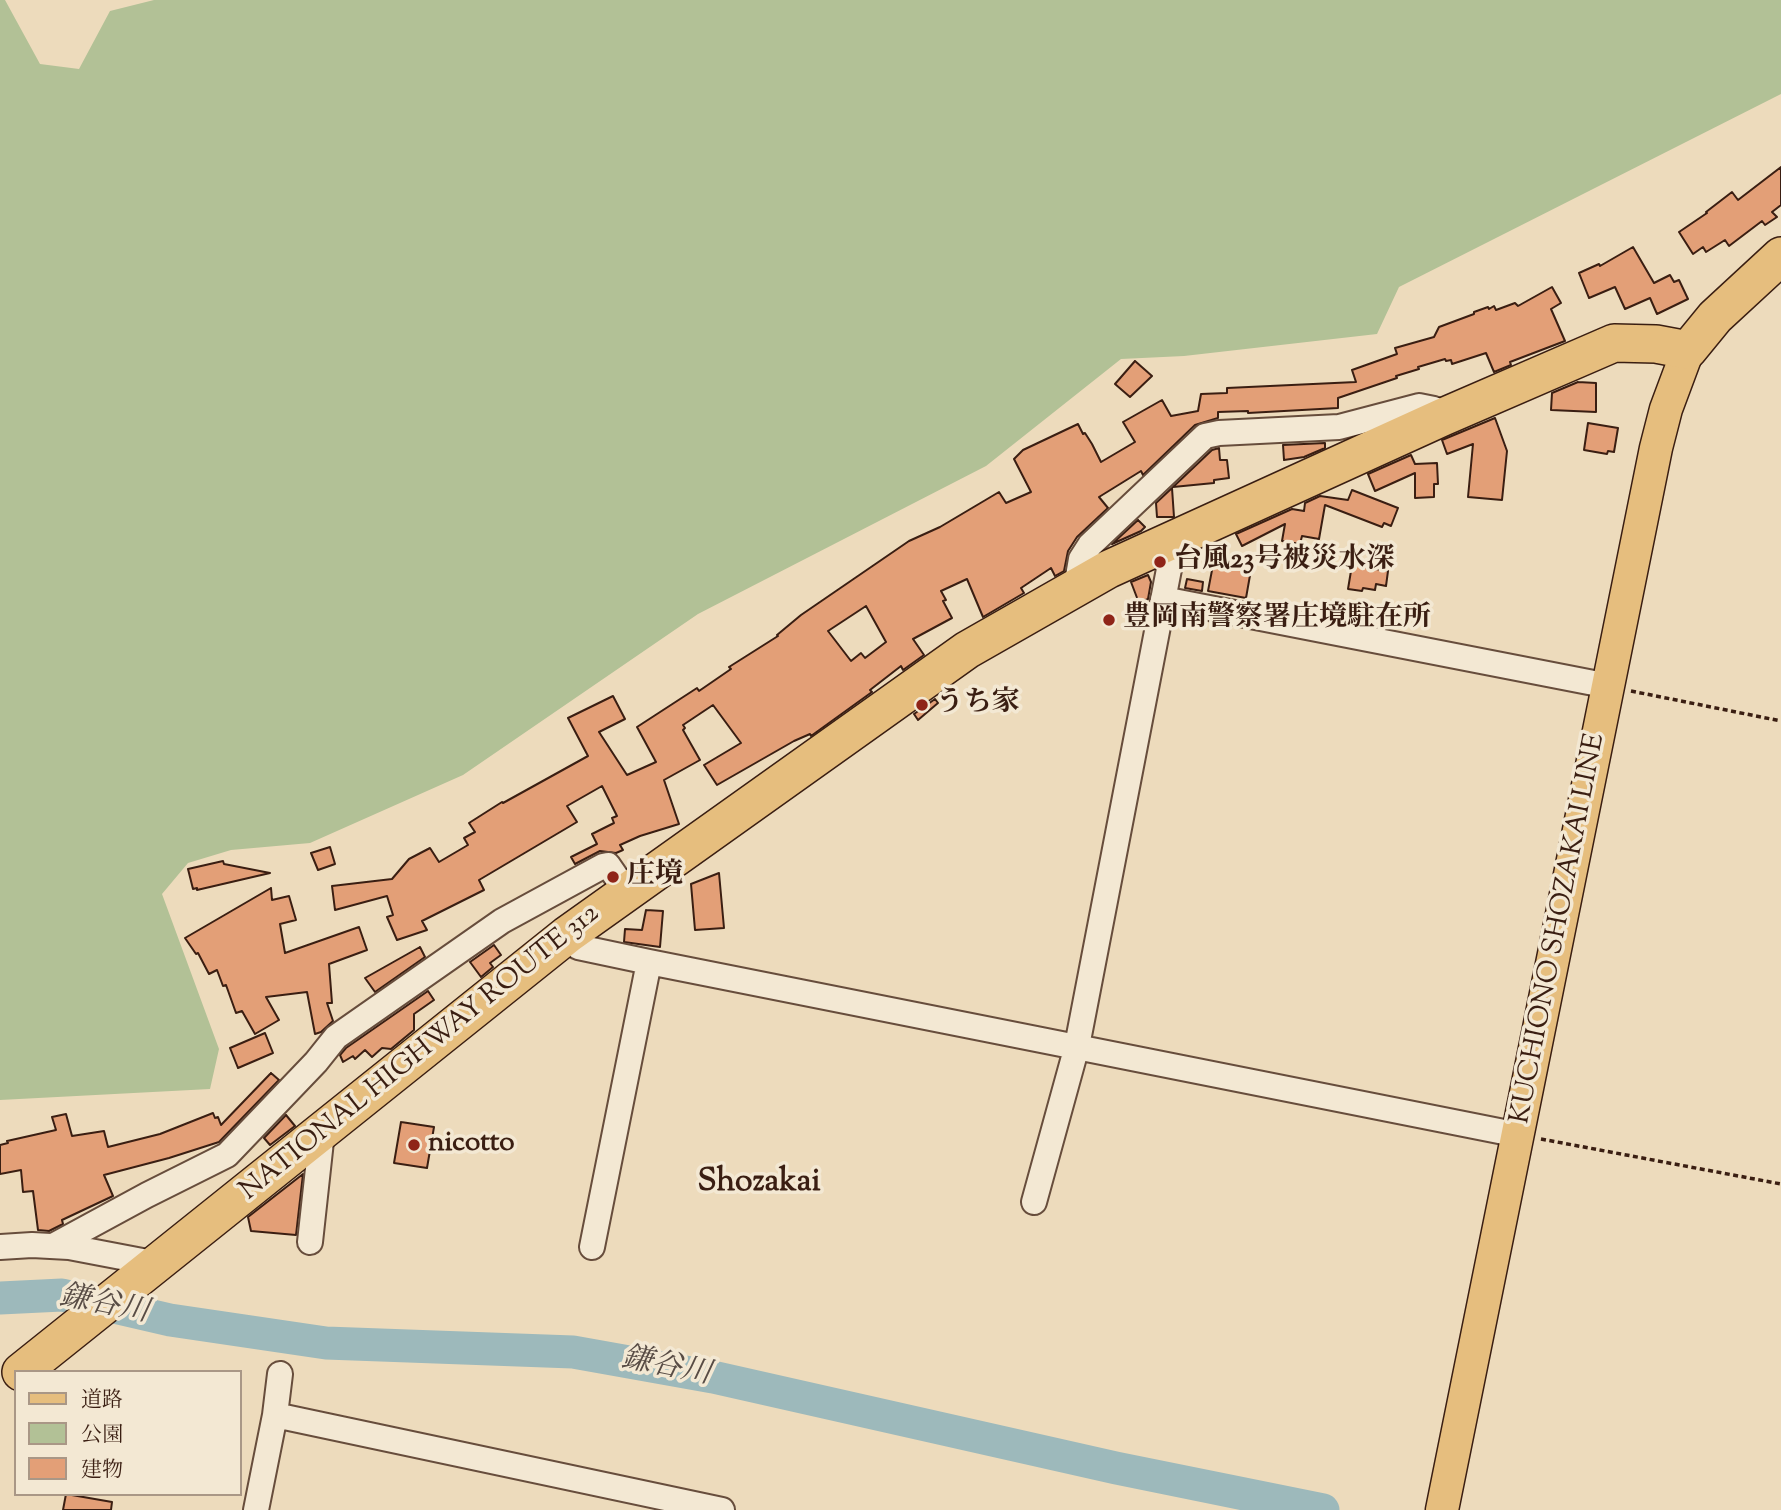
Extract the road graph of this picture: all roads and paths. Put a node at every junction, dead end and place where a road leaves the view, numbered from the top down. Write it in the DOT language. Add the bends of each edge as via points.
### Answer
graph roads {
  1 [pos="1781,256"];
  2 [pos="1688,350"];
  3 [pos="1443,417"];
  4 [pos="1167,543"];
  5 [pos="1099,557"];
  6 [pos="1163,599"];
  7 [pos="1609,686"];
  8 [pos="1781,721"];
  9 [pos="626,891"];
  10 [pos="567,935"];
  11 [pos="649,962"];
  12 [pos="1077,1046"];
  13 [pos="322,1132"];
  14 [pos="1519,1135"];
  15 [pos="1781,1184"];
  16 [pos="1034,1202"];
  17 [pos="310,1242"];
  18 [pos="53,1246"];
  19 [pos="0,1247"];
  20 [pos="592,1247"];
  21 [pos="153,1268"];
  22 [pos="24,1370"];
  23 [pos="280,1374"];
  24 [pos="275,1415"];
  25 [pos="1444,1498"];
  26 [pos="256,1510"];
  27 [pos="722,1510"];
  1 -- 2 [label="highway" via="1714,317"];
  2 -- 3 [label="highway, NATIONAL HIGHWAY ROUTE 312" via="1614,343"];
  2 -- 7 [label="main road, KUCHIONO SHOZAKAI LINE" via="1660,435"];
  3 -- 4 [label="highway, NATIONAL HIGHWAY ROUTE 312"];
  3 -- 5 [label="street" via="1434,409 1419,406 1339,426 1205,436"];
  4 -- 5 [label="highway, NATIONAL HIGHWAY ROUTE 312"];
  4 -- 6 [label="street" via="1171,551"];
  5 -- 9 [label="highway, NATIONAL HIGHWAY ROUTE 312" via="1076,588 967,650"];
  6 -- 7 [label="street"];
  6 -- 12 [label="street"];
  7 -- 8 [label="path"];
  7 -- 14 [label="main road, KUCHIONO SHOZAKAI LINE"];
  9 -- 10 [label="highway, NATIONAL HIGHWAY ROUTE 312"];
  9 -- 18 [label="street" via="608,865 603,866 502,921 336,1037 227,1155"];
  10 -- 11 [label="street" via="578,947"];
  10 -- 13 [label="highway, NATIONAL HIGHWAY ROUTE 312"];
  11 -- 12 [label="street"];
  11 -- 20 [label="street"];
  12 -- 14 [label="street"];
  12 -- 16 [label="street"];
  13 -- 17 [label="street"];
  13 -- 21 [label="highway, NATIONAL HIGHWAY ROUTE 312"];
  14 -- 15 [label="path"];
  14 -- 25 [label="main road, KUCHIONO SHOZAKAI LINE"];
  18 -- 19 [label="street"];
  18 -- 21 [label="street"];
  21 -- 22 [label="highway, NATIONAL HIGHWAY ROUTE 312"];
  23 -- 24 [label="street"];
  24 -- 26 [label="street"];
  24 -- 27 [label="street"];
}
